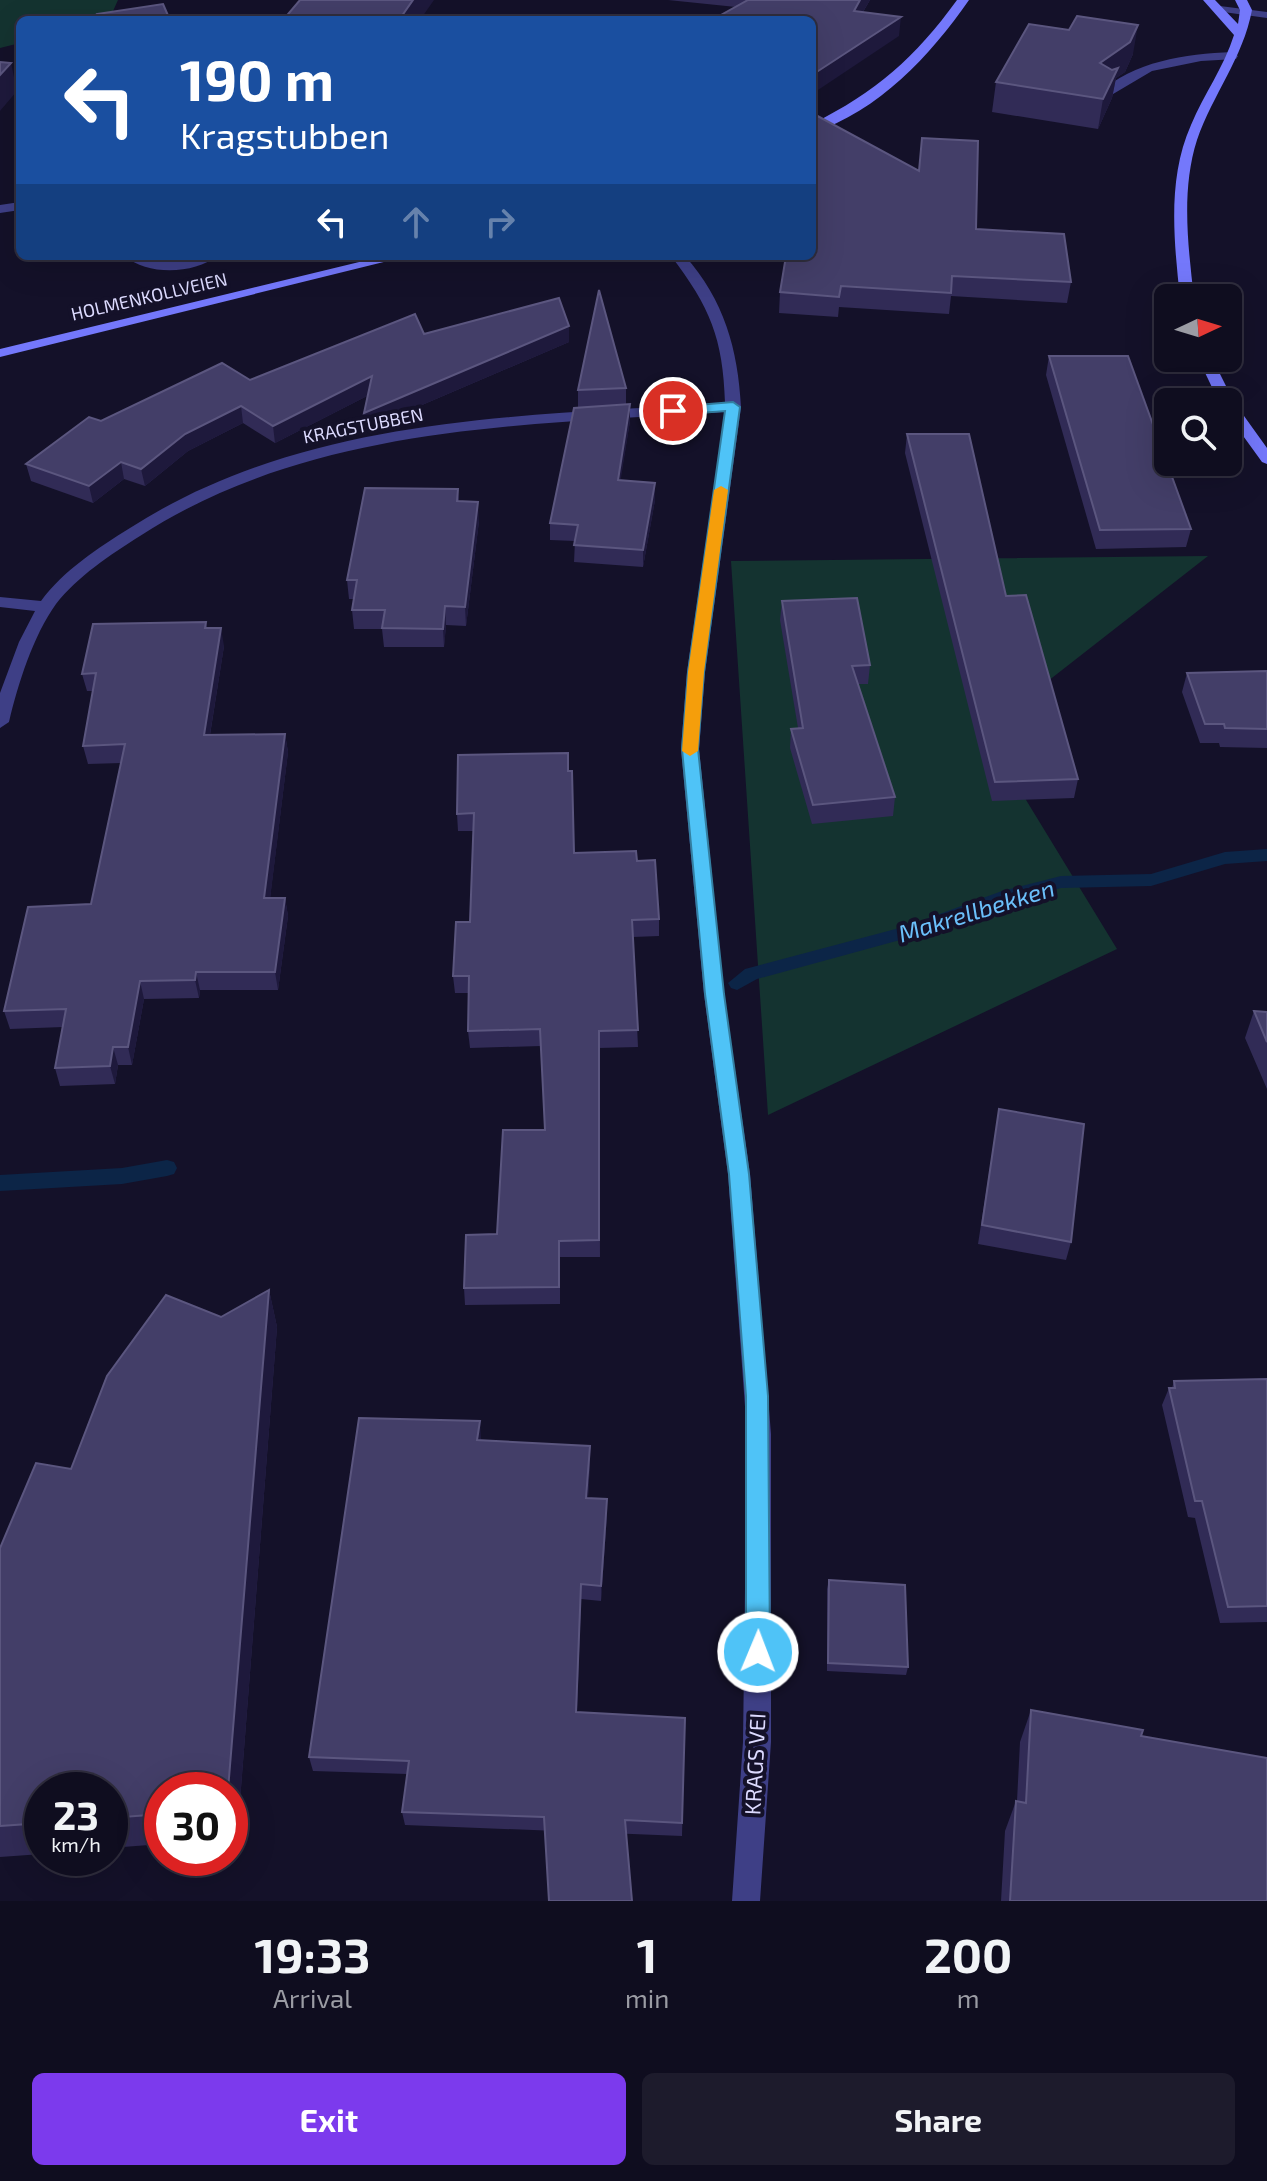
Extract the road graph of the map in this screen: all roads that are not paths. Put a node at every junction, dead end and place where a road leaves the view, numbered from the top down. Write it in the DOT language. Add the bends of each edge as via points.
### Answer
graph roads {
  1 [pos="963,0"];
  2 [pos="1209,0"];
  3 [pos="1243,5"];
  4 [pos="1220,9"];
  5 [pos="1267,15"];
  6 [pos="1239,33"];
  7 [pos="1232,56"];
  8 [pos="1104,94"];
  9 [pos="816,127"];
  10 [pos="140,260"];
  11 [pos="197,260"];
  12 [pos="372,260"];
  13 [pos="681,260"];
  14 [pos="1185,284"];
  15 [pos="0,353"];
  16 [pos="733,407"];
  17 [pos="1242,423"];
  18 [pos="1267,459"];
  19 [pos="0,602"];
  20 [pos="45,607"];
  21 [pos="0,722"];
  22 [pos="746,1901"];
  1 -- 9 [label="main road" via="909,69 869,99"];
  2 -- 4 [label="main road"];
  3 -- 4 [label="street"];
  3 -- 5 [label="street"];
  3 -- 6 [label="main road"];
  4 -- 6 [label="main road"];
  6 -- 7 [label="main road"];
  7 -- 8 [label="street" via="1148,68"];
  7 -- 14 [label="main road" via="1199,121 1185,163 1181,248"];
  10 -- 11 [label="street" via="177,266"];
  12 -- 15 [label="main road, HOLMENKOLLVEIEN"];
  13 -- 16 [label="street, KRAGS VEI" via="713,303 725,333"];
  16 -- 20 [label="street, KRAGSTUBBEN" via="433,432 250,472 188,497 141,524"];
  16 -- 22 [label="street, KRAGS VEI" via="690,749 714,994 739,1174 759,1434 757,1742"];
  17 -- 18 [label="main road"];
  19 -- 20 [label="street"];
  20 -- 21 [label="street, KRAGSTUBBEN"];
}
